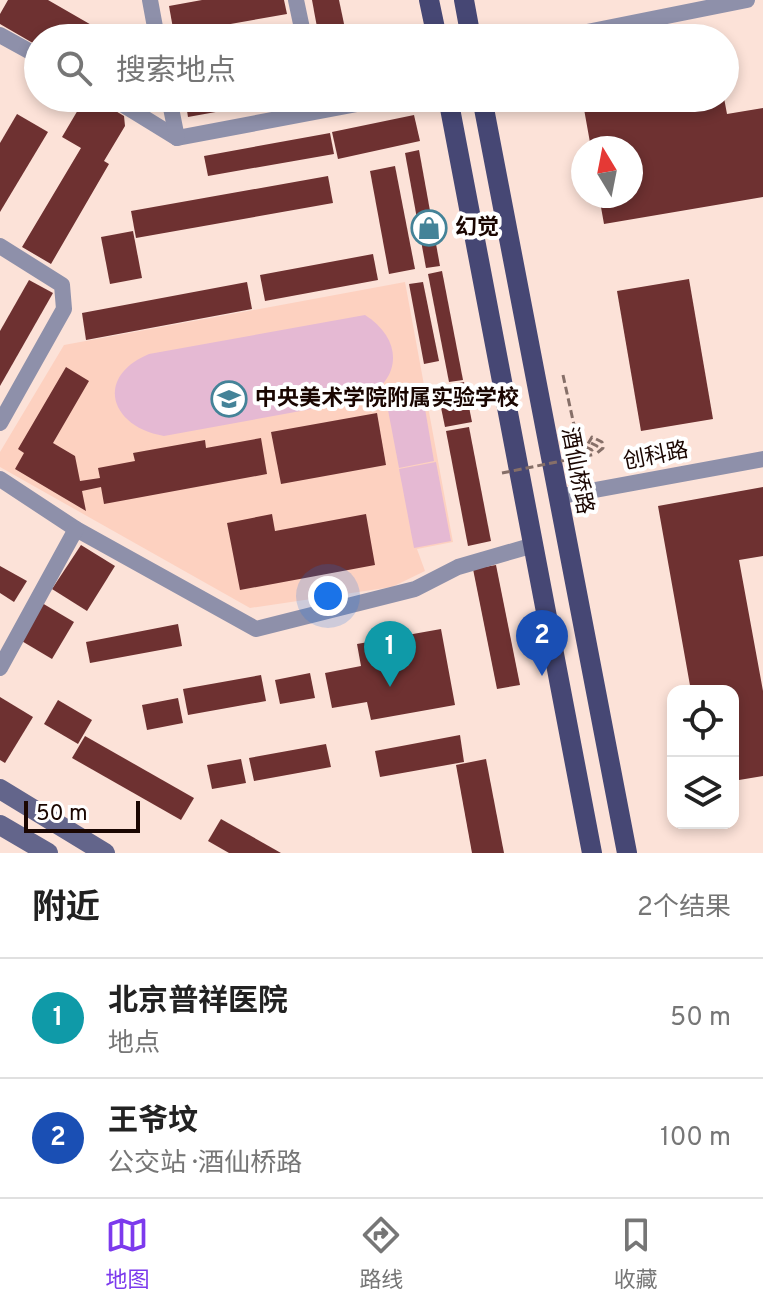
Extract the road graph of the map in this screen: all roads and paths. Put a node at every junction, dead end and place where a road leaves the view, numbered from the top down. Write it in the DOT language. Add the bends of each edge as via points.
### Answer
graph roads {
  1 [pos="150,0"];
  2 [pos="296,0"];
  3 [pos="429,0"];
  4 [pos="464,0"];
  5 [pos="747,0"];
  6 [pos="154,24"];
  7 [pos="301,24"];
  8 [pos="434,24"];
  9 [pos="468,24"];
  10 [pos="627,24"];
  11 [pos="0,35"];
  12 [pos="24,48"];
  13 [pos="135,112"];
  14 [pos="172,112"];
  15 [pos="284,112"];
  16 [pos="451,112"];
  17 [pos="485,112"];
  18 [pos="177,138"];
  19 [pos="0,246"];
  20 [pos="563,375"];
  21 [pos="0,423"];
  22 [pos="591,443"];
  23 [pos="581,457"];
  24 [pos="763,459"];
  25 [pos="502,473"];
  26 [pos="0,479"];
  27 [pos="557,497"];
  28 [pos="76,529"];
  29 [pos="534,545"];
  30 [pos="0,668"];
  31 [pos="0,789"];
  32 [pos="0,825"];
  33 [pos="48,853"];
  34 [pos="105,853"];
  35 [pos="592,853"];
  36 [pos="627,853"];
  1 -- 6 [label="street"];
  2 -- 7 [label="street"];
  3 -- 8 [label="main road"];
  4 -- 9 [label="main road"];
  5 -- 10 [label="street"];
  11 -- 12 [label="street"];
  13 -- 18 [label="street"];
  14 -- 18 [label="street"];
  15 -- 18 [label="street"];
  16 -- 29 [label="main road"];
  17 -- 27 [label="main road, 酒仙桥路"];
  19 -- 21 [label="street" via="62,285 64,309"];
  20 -- 23 [label="path"];
  22 -- 23 [label="path, bridge" via="597,446 586,447 592,437 603,448"];
  23 -- 25 [label="path, bridge"];
  24 -- 27 [label="street, 创科路"];
  26 -- 28 [label="street"];
  27 -- 36 [label="main road, 酒仙桥路"];
  28 -- 29 [label="street" via="256,629 415,589 458,567"];
  28 -- 30 [label="street"];
  29 -- 35 [label="main road"];
  31 -- 34 [label="main road"];
  32 -- 33 [label="main road"];
}
